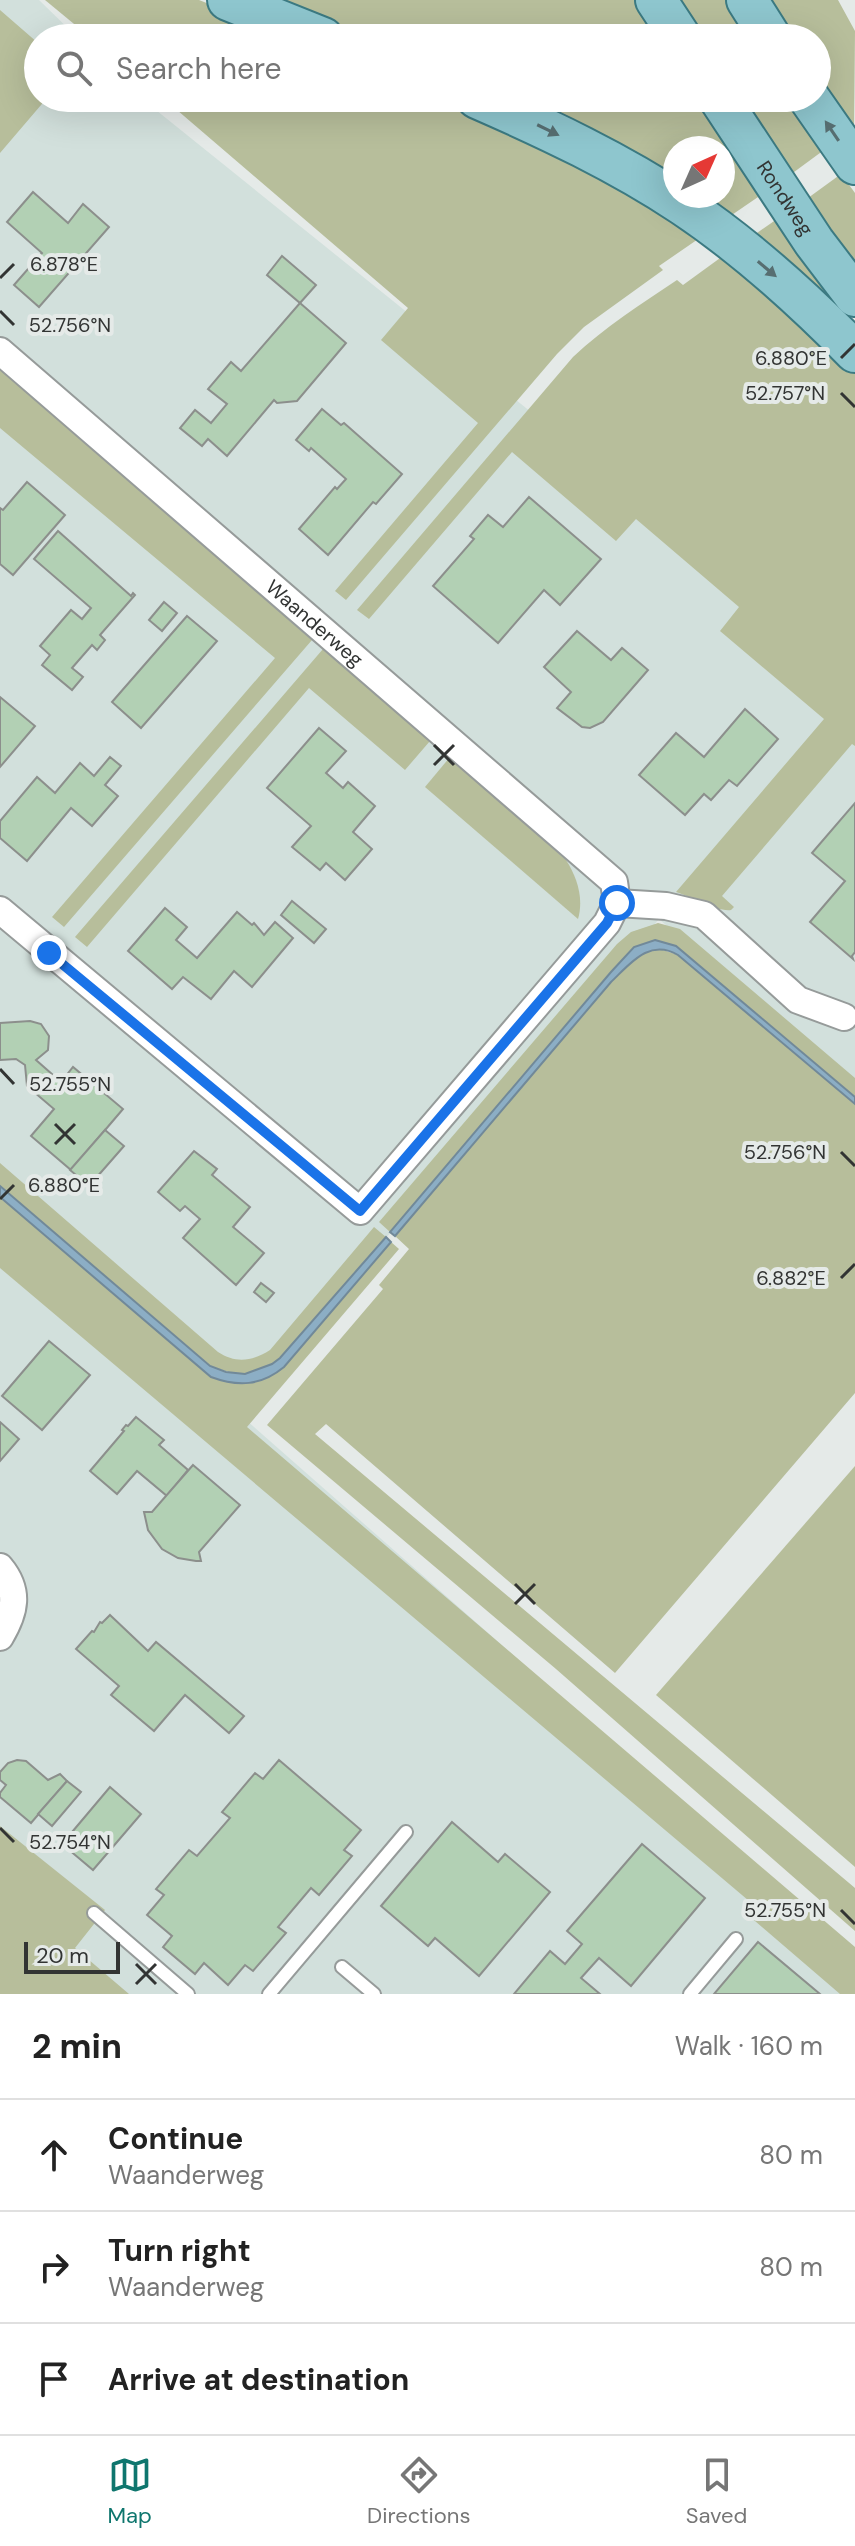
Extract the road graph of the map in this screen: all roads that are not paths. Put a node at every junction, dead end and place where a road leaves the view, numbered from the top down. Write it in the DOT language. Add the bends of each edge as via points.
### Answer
graph roads {
  1 [pos="228,0"];
  2 [pos="656,0"];
  3 [pos="747,0"];
  4 [pos="288,24"];
  5 [pos="672,24"];
  6 [pos="762,24"];
  7 [pos="509,112"];
  8 [pos="728,112"];
  9 [pos="819,112"];
  10 [pos="855,164"];
  11 [pos="855,296"];
  12 [pos="0,351"];
  13 [pos="855,352"];
  14 [pos="617,903"];
  15 [pos="0,910"];
  16 [pos="844,1017"];
  17 [pos="0,1567"];
  18 [pos="0,1637"];
  19 [pos="406,1832"];
  20 [pos="94,1913"];
  21 [pos="736,1939"];
  22 [pos="342,1967"];
  23 [pos="188,1994"];
  24 [pos="269,1994"];
  25 [pos="374,1994"];
  26 [pos="690,1994"];
  1 -- 4 [label="main road"];
  2 -- 5 [label="main road"];
  3 -- 6 [label="main road"];
  7 -- 13 [label="main road, one-way" via="606,159 684,206 785,285"];
  8 -- 11 [label="main road, Rondweg"];
  10 -- 9 [label="main road, one-way"];
  12 -- 14 [label="street, Waanderweg" via="614,882"];
  14 -- 15 [label="street" via="607,923 360,1211"];
  14 -- 16 [label="street" via="704,915 798,1000"];
  17 -- 18 [label="street" via="13,1595 12,1616"];
  19 -- 24 [label="lane"];
  20 -- 23 [label="lane"];
  21 -- 26 [label="lane"];
  22 -- 25 [label="lane"];
}
